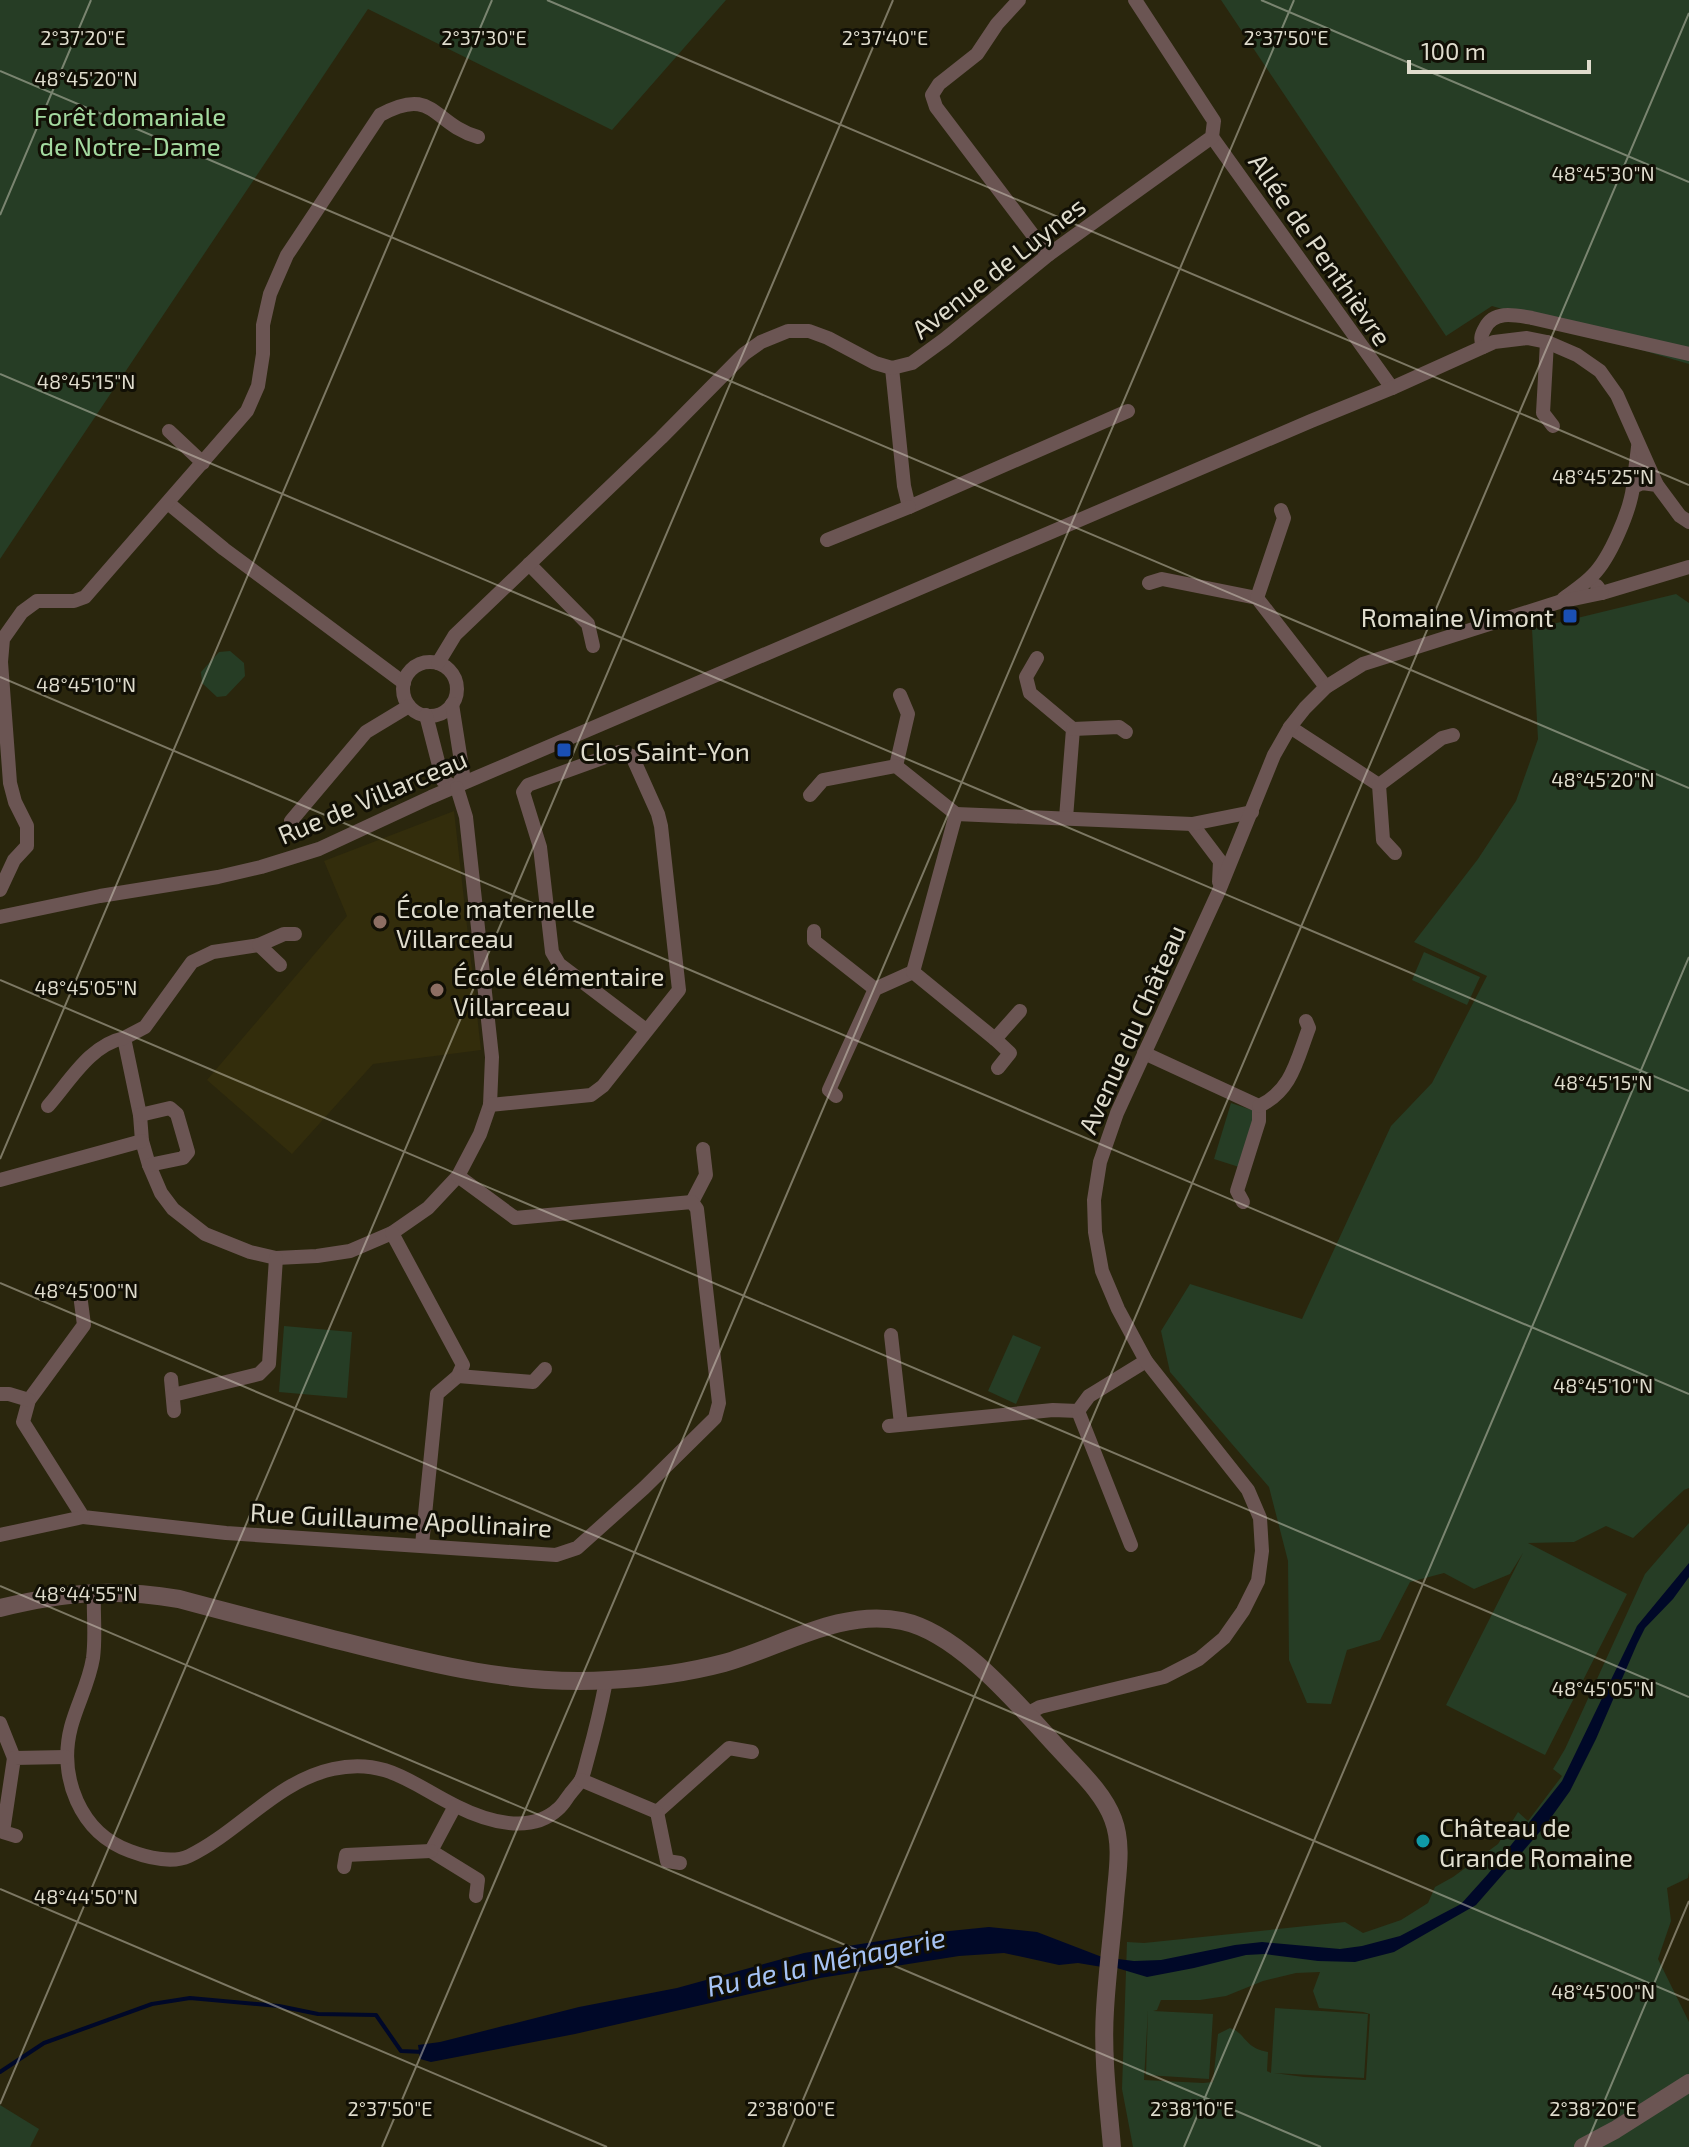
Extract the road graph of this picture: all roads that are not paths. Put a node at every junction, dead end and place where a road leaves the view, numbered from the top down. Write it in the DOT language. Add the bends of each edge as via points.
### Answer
graph roads {
  1 [pos="1019,0"];
  2 [pos="1135,0"];
  3 [pos="478,137"];
  4 [pos="1212,137"];
  5 [pos="1048,255"];
  6 [pos="1547,342"];
  7 [pos="1483,347"];
  8 [pos="1689,354"];
  9 [pos="892,368"];
  10 [pos="1392,388"];
  11 [pos="1128,411"];
  12 [pos="1553,426"];
  13 [pos="169,431"];
  14 [pos="1639,447"];
  15 [pos="203,463"];
  16 [pos="1657,485"];
  17 [pos="1633,487"];
  18 [pos="168,503"];
  19 [pos="909,507"];
  20 [pos="1281,510"];
  21 [pos="1689,522"];
  22 [pos="827,540"];
  23 [pos="529,564"];
  24 [pos="1689,567"];
  25 [pos="1594,575"];
  26 [pos="1149,583"];
  27 [pos="1602,593"];
  28 [pos="1257,598"];
  29 [pos="1559,602"];
  30 [pos="593,646"];
  31 [pos="1037,658"];
  32 [pos="438,663"];
  33 [pos="404,683"];
  34 [pos="1326,687"];
  35 [pos="900,695"];
  36 [pos="452,704"];
  37 [pos="409,706"];
  38 [pos="426,715"];
  39 [pos="1290,727"];
  40 [pos="1073,729"];
  41 [pos="1126,732"];
  42 [pos="1453,735"];
  43 [pos="896,766"];
  44 [pos="1379,785"];
  45 [pos="457,788"];
  46 [pos="810,795"];
  47 [pos="1252,812"];
  48 [pos="956,814"];
  49 [pos="1066,818"];
  50 [pos="291,821"];
  51 [pos="1192,824"];
  52 [pos="1395,853"];
  53 [pos="0,890"];
  54 [pos="1218,893"];
  55 [pos="0,917"];
  56 [pos="814,931"];
  57 [pos="295,934"];
  58 [pos="259,945"];
  59 [pos="280,965"];
  60 [pos="913,972"];
  61 [pos="875,989"];
  62 [pos="1020,1011"];
  63 [pos="1306,1021"];
  64 [pos="646,1030"];
  65 [pos="124,1038"];
  66 [pos="995,1039"];
  67 [pos="1144,1053"];
  68 [pos="998,1068"];
  69 [pos="836,1096"];
  70 [pos="490,1105"];
  71 [pos="48,1106"];
  72 [pos="1259,1106"];
  73 [pos="140,1115"];
  74 [pos="142,1141"];
  75 [pos="703,1149"];
  76 [pos="149,1165"];
  77 [pos="458,1176"];
  78 [pos="0,1180"];
  79 [pos="692,1202"];
  80 [pos="1243,1202"];
  81 [pos="392,1233"];
  82 [pos="276,1258"];
  83 [pos="81,1302"];
  84 [pos="891,1335"];
  85 [pos="1146,1361"];
  86 [pos="545,1369"];
  87 [pos="458,1376"];
  88 [pos="171,1379"];
  89 [pos="0,1394"];
  90 [pos="173,1395"];
  91 [pos="29,1400"];
  92 [pos="174,1411"];
  93 [pos="1078,1411"];
  94 [pos="83,1517"];
  95 [pos="0,1535"];
  96 [pos="422,1545"];
  97 [pos="1131,1545"];
  98 [pos="94,1592"];
  99 [pos="0,1608"];
  100 [pos="606,1681"];
  101 [pos="1027,1714"];
  102 [pos="0,1723"];
  103 [pos="752,1752"];
  104 [pos="66,1757"];
  105 [pos="14,1758"];
  106 [pos="581,1780"];
  107 [pos="455,1806"];
  108 [pos="657,1812"];
  109 [pos="16,1836"];
  110 [pos="431,1851"];
  111 [pos="680,1863"];
  112 [pos="344,1867"];
  113 [pos="476,1896"];
  114 [pos="1689,2083"];
  115 [pos="1112,2147"];
  116 [pos="1583,2147"];
  1 -- 5 [label="street" via="977,54 932,95"];
  2 -- 4 [label="street" via="1214,121"];
  3 -- 15 [label="street" via="461,133 428,106 412,103 380,115 287,255 263,325 258,386 247,411"];
  4 -- 5 [label="street, Avenue de Luynes"];
  4 -- 10 [label="street, Allée de Penthièvre"];
  5 -- 9 [label="street, Avenue de Luynes" via="924,355"];
  6 -- 7 [label="street, Rue de Villarceau" via="1518,337"];
  6 -- 12 [label="street" via="1543,413"];
  6 -- 14 [label="street" via="1600,371 1617,395"];
  7 -- 8 [label="street" via="1481,337 1489,322 1511,314"];
  7 -- 10 [label="street, Rue de Villarceau"];
  9 -- 19 [label="street"];
  9 -- 23 [label="street" via="809,331 788,331 761,342"];
  10 -- 45 [label="street, Rue de Villarceau"];
  11 -- 19 [label="street"];
  13 -- 15 [label="street"];
  14 -- 16 [label="street"];
  14 -- 17 [label="street"];
  15 -- 18 [label="street"];
  16 -- 17 [label="street"];
  16 -- 21 [label="street"];
  17 -- 25 [label="street" via="1621,527"];
  18 -- 33 [label="street"];
  18 -- 53 [label="street" via="85,597 37,601 3,639 10,783 27,826 27,846"];
  19 -- 22 [label="street"];
  20 -- 28 [label="street" via="1284,518"];
  23 -- 30 [label="street" via="588,624"];
  23 -- 32 [label="street" via="455,635"];
  24 -- 27 [label="street, Avenue du Château"];
  25 -- 27 [label="street"];
  25 -- 29 [label="street, Avenue du Château"];
  26 -- 28 [label="street" via="1162,579"];
  27 -- 29 [label="street, Avenue du Château"];
  28 -- 34 [label="street"];
  29 -- 34 [label="street, Avenue du Château" via="1363,664"];
  31 -- 40 [label="street" via="1026,677 1030,693"];
  32 -- 33 [label="street" via="415,666"];
  32 -- 36 [label="street" via="455,681"];
  33 -- 37 [label="street"];
  34 -- 39 [label="street, Avenue du Château"];
  35 -- 43 [label="street" via="908,714"];
  36 -- 38 [label="street" via="441,713"];
  36 -- 45 [label="street" via="463,774"];
  37 -- 38 [label="street"];
  37 -- 50 [label="street" via="366,732"];
  38 -- 45 [label="street" via="443,781"];
  39 -- 44 [label="street"];
  39 -- 47 [label="street, Avenue du Château"];
  40 -- 41 [label="street" via="1119,727"];
  40 -- 49 [label="street"];
  42 -- 44 [label="street"];
  43 -- 46 [label="street" via="823,780"];
  43 -- 48 [label="street"];
  44 -- 52 [label="street" via="1383,840"];
  45 -- 55 [label="street, Rue de Villarceau" via="319,849 261,867"];
  45 -- 70 [label="street" via="466,817 492,1057"];
  47 -- 51 [label="street"];
  47 -- 54 [label="street, Avenue du Château"];
  48 -- 49 [label="street"];
  48 -- 60 [label="street"];
  49 -- 51 [label="street"];
  51 -- 54 [label="street" via="1220,861"];
  54 -- 67 [label="street, Avenue du Château"];
  56 -- 61 [label="street" via="814,941"];
  57 -- 58 [label="street"];
  58 -- 59 [label="street"];
  58 -- 65 [label="street" via="213,952 192,962 145,1027"];
  60 -- 61 [label="street"];
  60 -- 66 [label="street"];
  61 -- 69 [label="street" via="829,1090"];
  62 -- 66 [label="street"];
  63 -- 72 [label="street" via="1309,1028 1288,1082 1274,1099"];
  64 -- 64 [label="street" via="679,990 679,981 658,814 632,756 619,752 528,785 523,792 540,847 552,952 559,964"];
  64 -- 70 [label="street" via="591,1095"];
  65 -- 71 [label="street" via="98,1048"];
  65 -- 73 [label="street"];
  66 -- 68 [label="street" via="1010,1053"];
  67 -- 72 [label="street"];
  67 -- 85 [label="street, Avenue du Château" via="1100,1162 1094,1200 1102,1271"];
  70 -- 77 [label="street"];
  72 -- 80 [label="street" via="1237,1191"];
  73 -- 74 [label="street"];
  73 -- 76 [label="street" via="170,1108 177,1114 188,1152 183,1158"];
  74 -- 76 [label="street"];
  74 -- 78 [label="street"];
  75 -- 79 [label="street" via="706,1175"];
  76 -- 82 [label="street" via="173,1209 205,1234"];
  77 -- 79 [label="street" via="515,1218"];
  77 -- 81 [label="street" via="428,1208"];
  79 -- 96 [label="street, Rue Guillaume Apollinaire" via="697,1209 719,1403 715,1418 577,1548 556,1555"];
  81 -- 82 [label="street" via="350,1251"];
  81 -- 87 [label="street" via="463,1365"];
  82 -- 90 [label="street" via="269,1364 259,1374"];
  83 -- 91 [label="street" via="84,1325"];
  84 -- 93 [label="street" via="895,1425"];
  85 -- 93 [label="street" via="1089,1396"];
  85 -- 101 [label="street, Avenue du Château" via="1248,1490 1260,1518 1258,1581 1224,1638 1199,1659 1164,1677"];
  86 -- 87 [label="street" via="533,1382"];
  87 -- 96 [label="street" via="437,1394"];
  88 -- 90 [label="street"];
  89 -- 91 [label="street"];
  90 -- 92 [label="street"];
  91 -- 94 [label="street" via="23,1422"];
  93 -- 97 [label="street"];
  94 -- 95 [label="street, Rue Guillaume Apollinaire"];
  94 -- 96 [label="street, Rue Guillaume Apollinaire" via="226,1533"];
  98 -- 99 [label="street"];
  98 -- 100 [label="street" via="179,1599 460,1670"];
  98 -- 104 [label="street" via="93,1658"];
  100 -- 101 [label="street" via="724,1663 838,1623 885,1619 905,1621 943,1639 985,1671"];
  100 -- 106 [label="street"];
  101 -- 115 [label="street" via="1097,1791 1113,1818 1119,1847 1104,2014"];
  102 -- 105 [label="street"];
  103 -- 108 [label="street" via="729,1748"];
  104 -- 105 [label="street"];
  104 -- 107 [label="street" via="77,1804 93,1826 110,1843 160,1858 185,1858 281,1792 307,1778 354,1765 401,1775"];
  105 -- 109 [label="street" via="3,1832"];
  106 -- 107 [label="street" via="558,1810 535,1821 509,1824"];
  106 -- 108 [label="street"];
  107 -- 110 [label="street"];
  108 -- 111 [label="street" via="667,1861"];
  110 -- 112 [label="street" via="346,1855"];
  110 -- 113 [label="street" via="478,1880"];
  114 -- 116 [label="street"];
}
